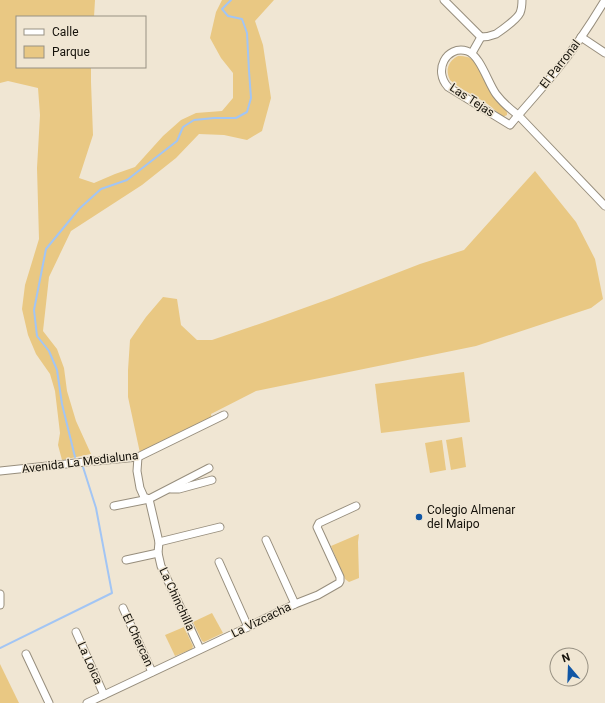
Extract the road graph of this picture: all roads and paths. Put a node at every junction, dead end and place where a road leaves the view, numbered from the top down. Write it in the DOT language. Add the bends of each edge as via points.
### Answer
graph roads {
  1 [pos="444,0"];
  2 [pos="522,0"];
  3 [pos="605,0"];
  4 [pos="481,37"];
  5 [pos="581,37"];
  6 [pos="472,53"];
  7 [pos="605,53"];
  8 [pos="518,115"];
  9 [pos="510,125"];
  10 [pos="605,206"];
  11 [pos="224,415"];
  12 [pos="138,457"];
  13 [pos="209,468"];
  14 [pos="0,471"];
  15 [pos="212,480"];
  16 [pos="168,488"];
  17 [pos="149,499"];
  18 [pos="114,506"];
  19 [pos="356,506"];
  20 [pos="220,527"];
  21 [pos="266,540"];
  22 [pos="159,542"];
  23 [pos="158,553"];
  24 [pos="126,560"];
  25 [pos="219,562"];
  26 [pos="0,594"];
  27 [pos="295,604"];
  28 [pos="0,606"];
  29 [pos="123,608"];
  30 [pos="248,627"];
  31 [pos="76,632"];
  32 [pos="200,649"];
  33 [pos="26,654"];
  34 [pos="152,672"];
  35 [pos="104,695"];
  36 [pos="49,703"];
  37 [pos="87,703"];
  1 -- 4 [label="street"];
  2 -- 4 [label="street" via="521,10 515,19 496,34"];
  3 -- 5 [label="street, El Parronal"];
  4 -- 6 [label="street"];
  5 -- 7 [label="street"];
  5 -- 8 [label="street, El Parronal" via="557,70"];
  6 -- 8 [label="street, Las Tejas" via="496,93"];
  6 -- 9 [label="street, Las Tejas" via="460,51 449,55 442,66 445,83"];
  8 -- 9 [label="street, El Parronal"];
  8 -- 10 [label="street, Las Tejas"];
  11 -- 12 [label="street, Avenida La Medialuna"];
  12 -- 14 [label="street, Avenida La Medialuna"];
  12 -- 17 [label="street, La Chinchilla" via="140,488 144,497"];
  13 -- 16 [label="street"];
  15 -- 16 [label="street" via="178,489"];
  16 -- 17 [label="street"];
  17 -- 18 [label="street"];
  17 -- 22 [label="street, La Chinchilla"];
  19 -- 27 [label="street, La Vizcacha" via="319,523 317,527 340,577 339,583"];
  20 -- 22 [label="street"];
  21 -- 27 [label="street"];
  22 -- 23 [label="street, La Chinchilla"];
  23 -- 24 [label="street"];
  23 -- 32 [label="street, La Chinchilla" via="161,566"];
  25 -- 30 [label="street"];
  26 -- 28 [label="street"];
  27 -- 30 [label="street, La Vizcacha"];
  29 -- 34 [label="street, El Chercan"];
  30 -- 32 [label="street, La Vizcacha"];
  31 -- 35 [label="street, La Loica"];
  32 -- 34 [label="street, La Vizcacha"];
  33 -- 36 [label="street"];
  34 -- 35 [label="street, La Vizcacha"];
  35 -- 37 [label="street, La Vizcacha"];
}
